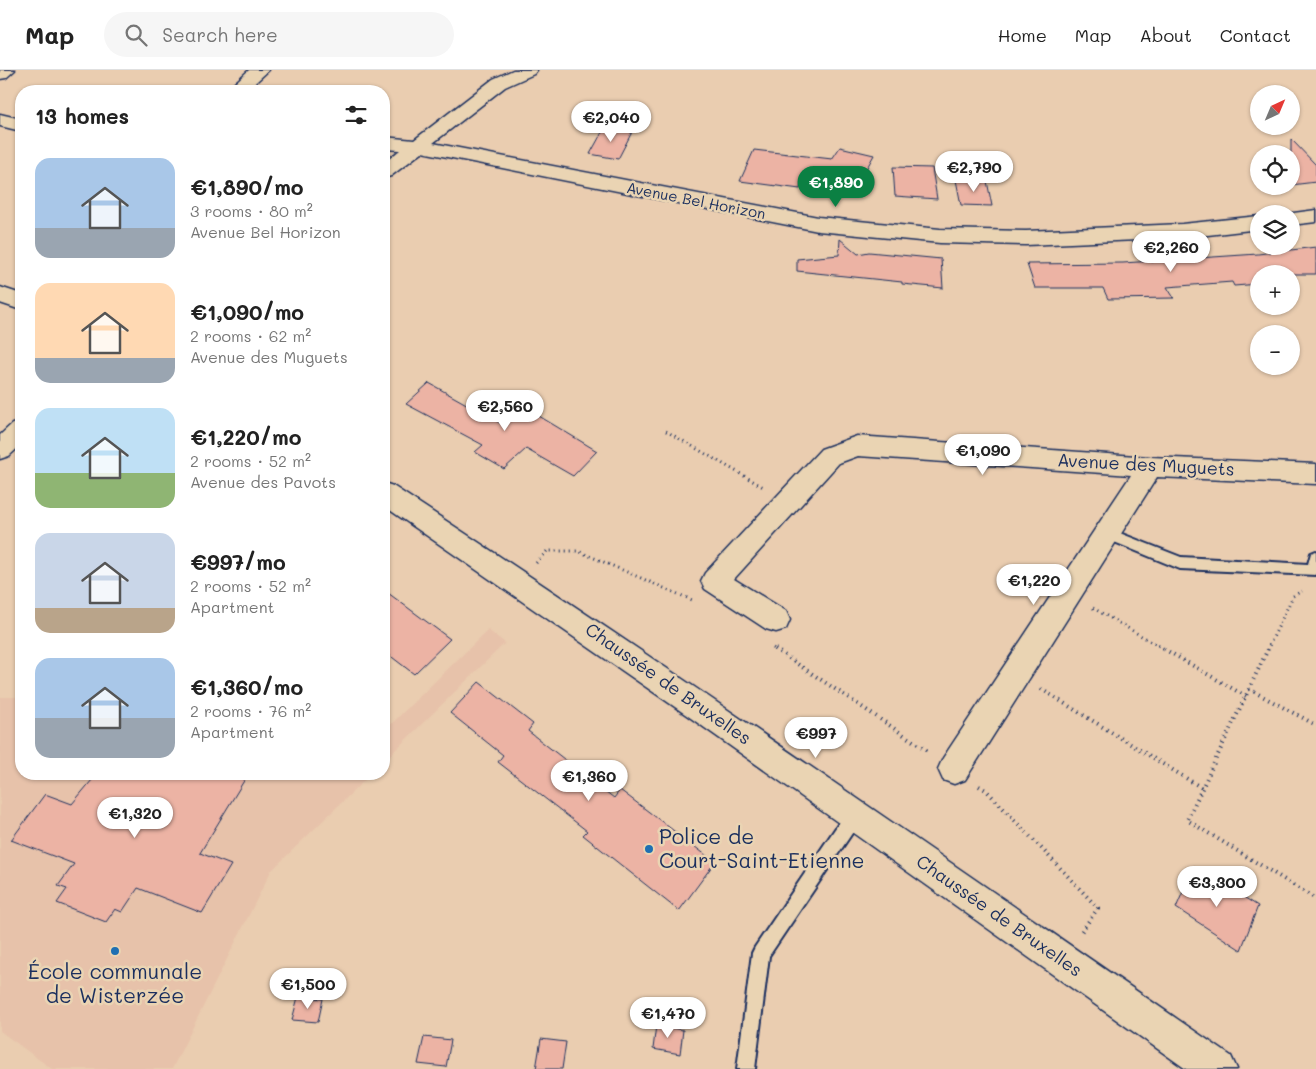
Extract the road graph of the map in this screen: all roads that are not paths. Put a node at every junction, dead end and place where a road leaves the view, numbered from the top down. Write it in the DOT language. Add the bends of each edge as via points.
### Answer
graph roads {
  1 [pos="6,70"];
  2 [pos="260,70"];
  3 [pos="528,70"];
  4 [pos="0,74"];
  5 [pos="242,85"];
  6 [pos="0,120"];
  7 [pos="15,124"];
  8 [pos="390,144"];
  9 [pos="419,146"];
  10 [pos="390,168"];
  11 [pos="1316,216"];
  12 [pos="1300,217"];
  13 [pos="1250,223"];
  14 [pos="0,294"];
  15 [pos="15,300"];
  16 [pos="15,436"];
  17 [pos="15,447"];
  18 [pos="0,450"];
  19 [pos="0,454"];
  20 [pos="1150,467"];
  21 [pos="1316,474"];
  22 [pos="390,497"];
  23 [pos="1107,533"];
  24 [pos="1316,557"];
  25 [pos="776,620"];
  26 [pos="954,769"];
  27 [pos="855,814"];
  28 [pos="746,1069"];
  29 [pos="1218,1069"];
  1 -- 4 [label="street"];
  2 -- 5 [label="street"];
  3 -- 9 [label="street" via="499,83"];
  6 -- 7 [label="street"];
  8 -- 9 [label="street, Avenue Bel Horizon"];
  9 -- 10 [label="street"];
  9 -- 13 [label="street, Avenue Bel Horizon" via="818,224 940,236 1026,238 1182,231"];
  11 -- 12 [label="street"];
  14 -- 15 [label="street"];
  16 -- 18 [label="street"];
  17 -- 19 [label="street"];
  20 -- 21 [label="street, Avenue des Muguets"];
  20 -- 23 [label="street"];
  20 -- 25 [label="street, Avenue des Muguets" via="857,446 830,456 715,581"];
  22 -- 27 [label="street, Chaussée de Bruxelles"];
  23 -- 24 [label="lane" via="1180,563 1313,570"];
  23 -- 26 [label="street"];
  27 -- 28 [label="lane" via="761,953"];
  27 -- 29 [label="street, Chaussée de Bruxelles"];
}
